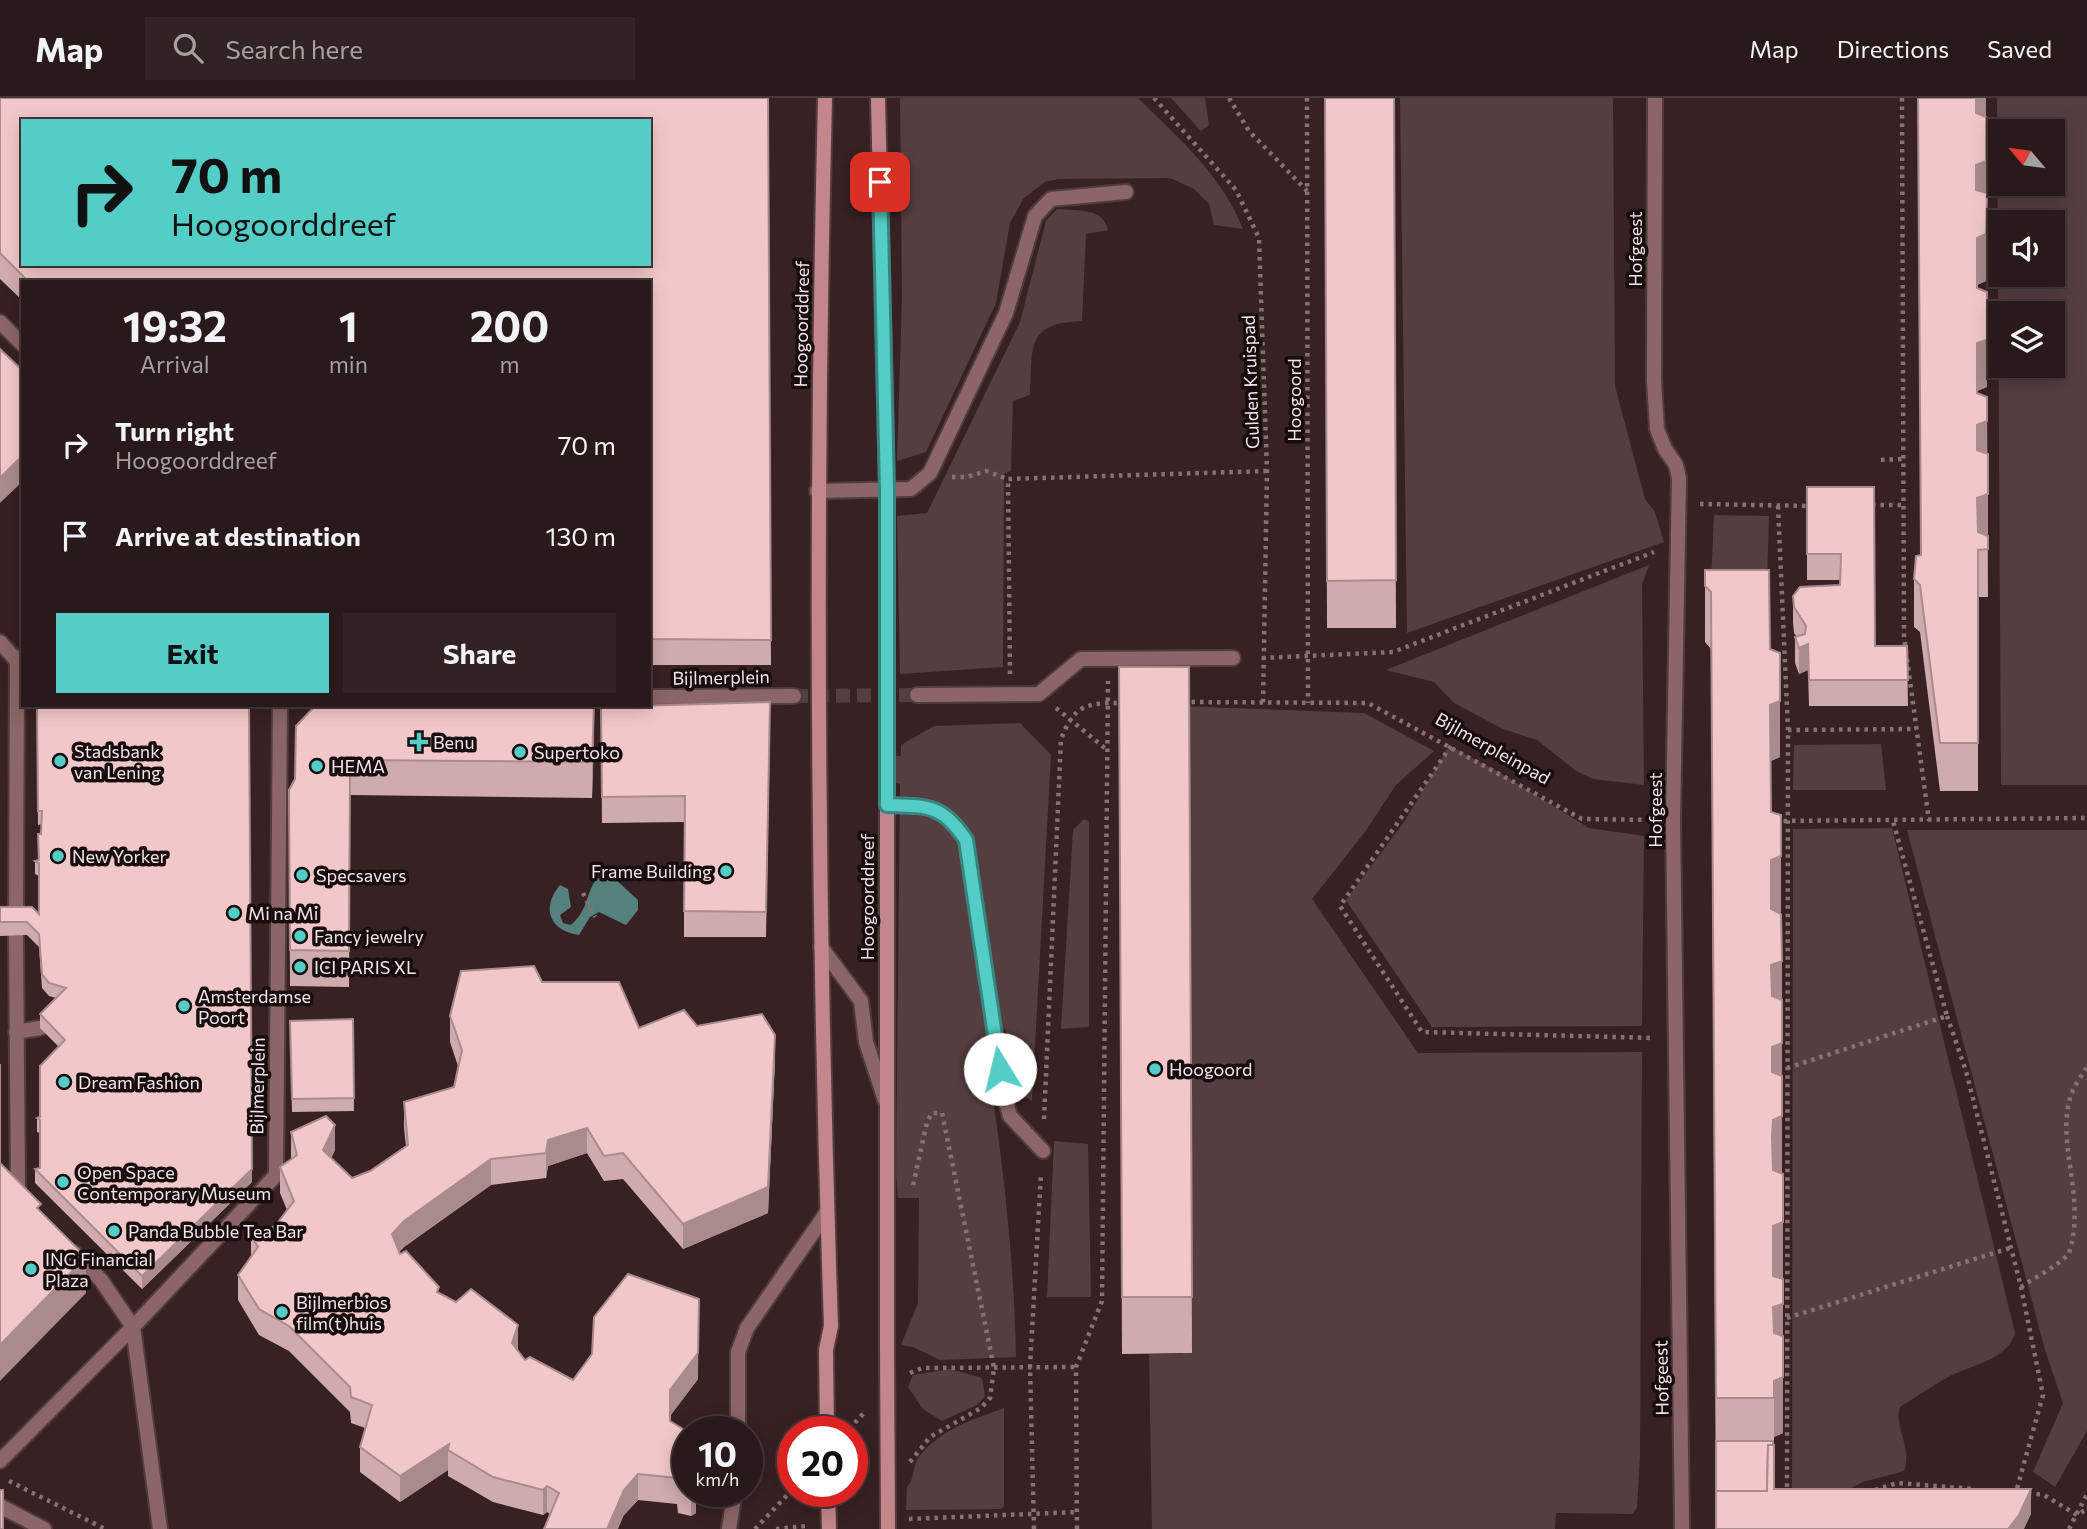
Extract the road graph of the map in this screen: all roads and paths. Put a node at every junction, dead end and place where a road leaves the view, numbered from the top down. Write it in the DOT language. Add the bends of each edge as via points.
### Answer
graph roads {
  1 [pos="824,98"];
  2 [pos="878,98"];
  3 [pos="1154,98"];
  4 [pos="1229,98"];
  5 [pos="1307,98"];
  6 [pos="1655,98"];
  7 [pos="1902,98"];
  8 [pos="1307,191"];
  9 [pos="1126,192"];
  10 [pos="0,322"];
  11 [pos="21,343"];
  12 [pos="1902,459"];
  13 [pos="1881,460"];
  14 [pos="1267,471"];
  15 [pos="930,473"];
  16 [pos="1008,479"];
  17 [pos="887,490"];
  18 [pos="817,491"];
  19 [pos="1678,504"];
  20 [pos="1861,505"];
  21 [pos="1903,505"];
  22 [pos="1778,506"];
  23 [pos="1820,506"];
  24 [pos="1678,543"];
  25 [pos="1769,596"];
  26 [pos="1782,596"];
  27 [pos="0,642"];
  28 [pos="1309,656"];
  29 [pos="1262,657"];
  30 [pos="20,658"];
  31 [pos="1233,658"];
  32 [pos="1108,659"];
  33 [pos="1039,694"];
  34 [pos="917,695"];
  35 [pos="794,696"];
  36 [pos="1010,696"];
  37 [pos="651,697"];
  38 [pos="1174,702"];
  39 [pos="1263,702"];
  40 [pos="1107,703"];
  41 [pos="1134,703"];
  42 [pos="1308,703"];
  43 [pos="280,707"];
  44 [pos="1069,718"];
  45 [pos="1917,729"];
  46 [pos="1788,730"];
  47 [pos="1451,747"];
  48 [pos="1107,750"];
  49 [pos="887,805"];
  50 [pos="2087,818"];
  51 [pos="1673,820"];
  52 [pos="1771,821"];
  53 [pos="1787,821"];
  54 [pos="1893,821"];
  55 [pos="1929,821"];
  56 [pos="583,893"];
  57 [pos="596,917"];
  58 [pos="16,920"];
  59 [pos="16,935"];
  60 [pos="821,947"];
  61 [pos="1947,1016"];
  62 [pos="40,1028"];
  63 [pos="16,1031"];
  64 [pos="1676,1038"];
  65 [pos="2087,1067"];
  66 [pos="1787,1068"];
  67 [pos="885,1101"];
  68 [pos="1043,1151"];
  69 [pos="2076,1151"];
  70 [pos="25,1203"];
  71 [pos="909,1203"];
  72 [pos="827,1212"];
  73 [pos="2082,1225"];
  74 [pos="63,1242"];
  75 [pos="2010,1248"];
  76 [pos="2021,1287"];
  77 [pos="1786,1318"];
  78 [pos="133,1327"];
  79 [pos="1076,1367"];
  80 [pos="993,1368"];
  81 [pos="897,1378"];
  82 [pos="872,1405"];
  83 [pos="738,1416"];
  84 [pos="827,1416"];
  85 [pos="862,1416"];
  86 [pos="0,1461"];
  87 [pos="904,1471"];
  88 [pos="0,1477"];
  89 [pos="1976,1489"];
  90 [pos="2003,1492"];
  91 [pos="2016,1493"];
  92 [pos="1787,1494"];
  93 [pos="1863,1494"];
  94 [pos="2087,1494"];
  95 [pos="0,1506"];
  96 [pos="777,1506"];
  97 [pos="732,1507"];
  98 [pos="826,1507"];
  99 [pos="2087,1509"];
  100 [pos="1077,1512"];
  101 [pos="2077,1515"];
  102 [pos="893,1524"];
  103 [pos="823,1527"];
  104 [pos="164,1528"];
  105 [pos="44,1529"];
  106 [pos="105,1529"];
  107 [pos="729,1529"];
  108 [pos="755,1529"];
  109 [pos="776,1529"];
  110 [pos="1077,1529"];
  111 [pos="1682,1529"];
  112 [pos="2069,1529"];
  1 -- 18 [label="street, Hoogoorddreef"];
  2 -- 17 [label="street, Hoogoorddreef"];
  3 -- 14 [label="path, Gulden Kruispad" via="1236,190 1259,238"];
  4 -- 8 [label="path" via="1249,131"];
  5 -- 8 [label="path, Hoogoord"];
  6 -- 19 [label="street, Hofgeest" via="1654,381 1657,429 1676,465"];
  7 -- 12 [label="path"];
  8 -- 28 [label="path, Hoogoord"];
  9 -- 15 [label="street" via="1051,199 1035,216 1006,313"];
  10 -- 11 [label="street"];
  12 -- 13 [label="path"];
  12 -- 21 [label="path"];
  14 -- 16 [label="path"];
  14 -- 29 [label="path, Gulden Kruispad"];
  15 -- 16 [label="path" via="956,478 986,471"];
  15 -- 17 [label="street" via="911,489"];
  16 -- 36 [label="path"];
  17 -- 18 [label="street"];
  17 -- 49 [label="street, Hoogoorddreef"];
  18 -- 60 [label="street, Hoogoorddreef"];
  19 -- 22 [label="path"];
  19 -- 24 [label="street, Hofgeest"];
  20 -- 21 [label="path"];
  21 -- 45 [label="path" via="1904,637"];
  22 -- 23 [label="path"];
  22 -- 26 [label="path"];
  24 -- 28 [label="path" via="1393,652"];
  24 -- 51 [label="street, Hofgeest"];
  25 -- 26 [label="path"];
  26 -- 46 [label="path"];
  27 -- 30 [label="street"];
  28 -- 29 [label="path"];
  28 -- 42 [label="path, Hoogoord"];
  29 -- 31 [label="path"];
  29 -- 39 [label="path, Gulden Kruispad"];
  30 -- 58 [label="street"];
  31 -- 32 [label="street"];
  32 -- 33 [label="street" via="1081,659"];
  32 -- 40 [label="path"];
  33 -- 36 [label="street"];
  33 -- 44 [label="path"];
  34 -- 36 [label="street"];
  35 -- 37 [label="street, Bijlmerplein"];
  38 -- 39 [label="path, Bijlmerpleinpad"];
  39 -- 42 [label="path, Bijlmerpleinpad"];
  40 -- 41 [label="path"];
  40 -- 44 [label="path" via="1087,704"];
  40 -- 48 [label="path"];
  42 -- 47 [label="path, Bijlmerpleinpad" via="1368,703"];
  43 -- 78 [label="street, Bijlmerplein" via="276,1175"];
  44 -- 48 [label="path"];
  45 -- 46 [label="path"];
  45 -- 55 [label="path"];
  46 -- 53 [label="path"];
  47 -- 51 [label="path, Bijlmerpleinpad" via="1582,819"];
  47 -- 64 [label="path" via="1339,906 1422,1032"];
  48 -- 79 [label="path" via="1102,1301"];
  49 -- 67 [label="street, Hoogoorddreef"];
  49 -- 68 [label="street" via="928,806 954,823 966,840 1004,1095 1010,1116"];
  50 -- 55 [label="path"];
  51 -- 64 [label="street, Hofgeest"];
  52 -- 53 [label="path"];
  53 -- 54 [label="path"];
  53 -- 66 [label="path"];
  54 -- 55 [label="path"];
  54 -- 61 [label="path"];
  56 -- 57 [label="path"];
  59 -- 63 [label="street"];
  60 -- 67 [label="street" via="861,1001 866,1042"];
  60 -- 72 [label="street, Hoogoorddreef"];
  61 -- 66 [label="path"];
  61 -- 75 [label="path" via="1966,1071"];
  62 -- 63 [label="street"];
  63 -- 70 [label="street" via="16,1194"];
  64 -- 111 [label="street, Hofgeest"];
  65 -- 69 [label="path" via="2070,1096"];
  66 -- 77 [label="path"];
  67 -- 102 [label="street, Hoogoorddreef, bridge"];
  71 -- 80 [label="path" via="927,1122 932,1113 942,1113"];
  72 -- 83 [label="street" via="747,1328 738,1352"];
  72 -- 84 [label="street, Hoogoorddreef" via="831,1326 826,1350"];
  73 -- 76 [label="path" via="2068,1254"];
  74 -- 78 [label="street" via="101,1280"];
  75 -- 76 [label="path"];
  75 -- 77 [label="path"];
  76 -- 91 [label="path" via="2043,1395"];
  77 -- 92 [label="path"];
  78 -- 86 [label="street, Bijlmerplein"];
  78 -- 104 [label="street"];
  79 -- 80 [label="path"];
  79 -- 100 [label="path"];
  80 -- 81 [label="path" via="922,1368"];
  80 -- 87 [label="path" via="990,1398 930,1437"];
  82 -- 85 [label="path"];
  88 -- 106 [label="path"];
  89 -- 93 [label="path" via="1897,1483"];
  90 -- 91 [label="path"];
  91 -- 101 [label="path" via="2044,1494"];
  94 -- 101 [label="path"];
  95 -- 105 [label="street"];
  96 -- 108 [label="path"];
  97 -- 107 [label="street"];
  98 -- 103 [label="street, bridge"];
  99 -- 101 [label="path"];
  100 -- 102 [label="path"];
  100 -- 110 [label="path"];
  101 -- 112 [label="path"];
  103 -- 109 [label="path"];
}
